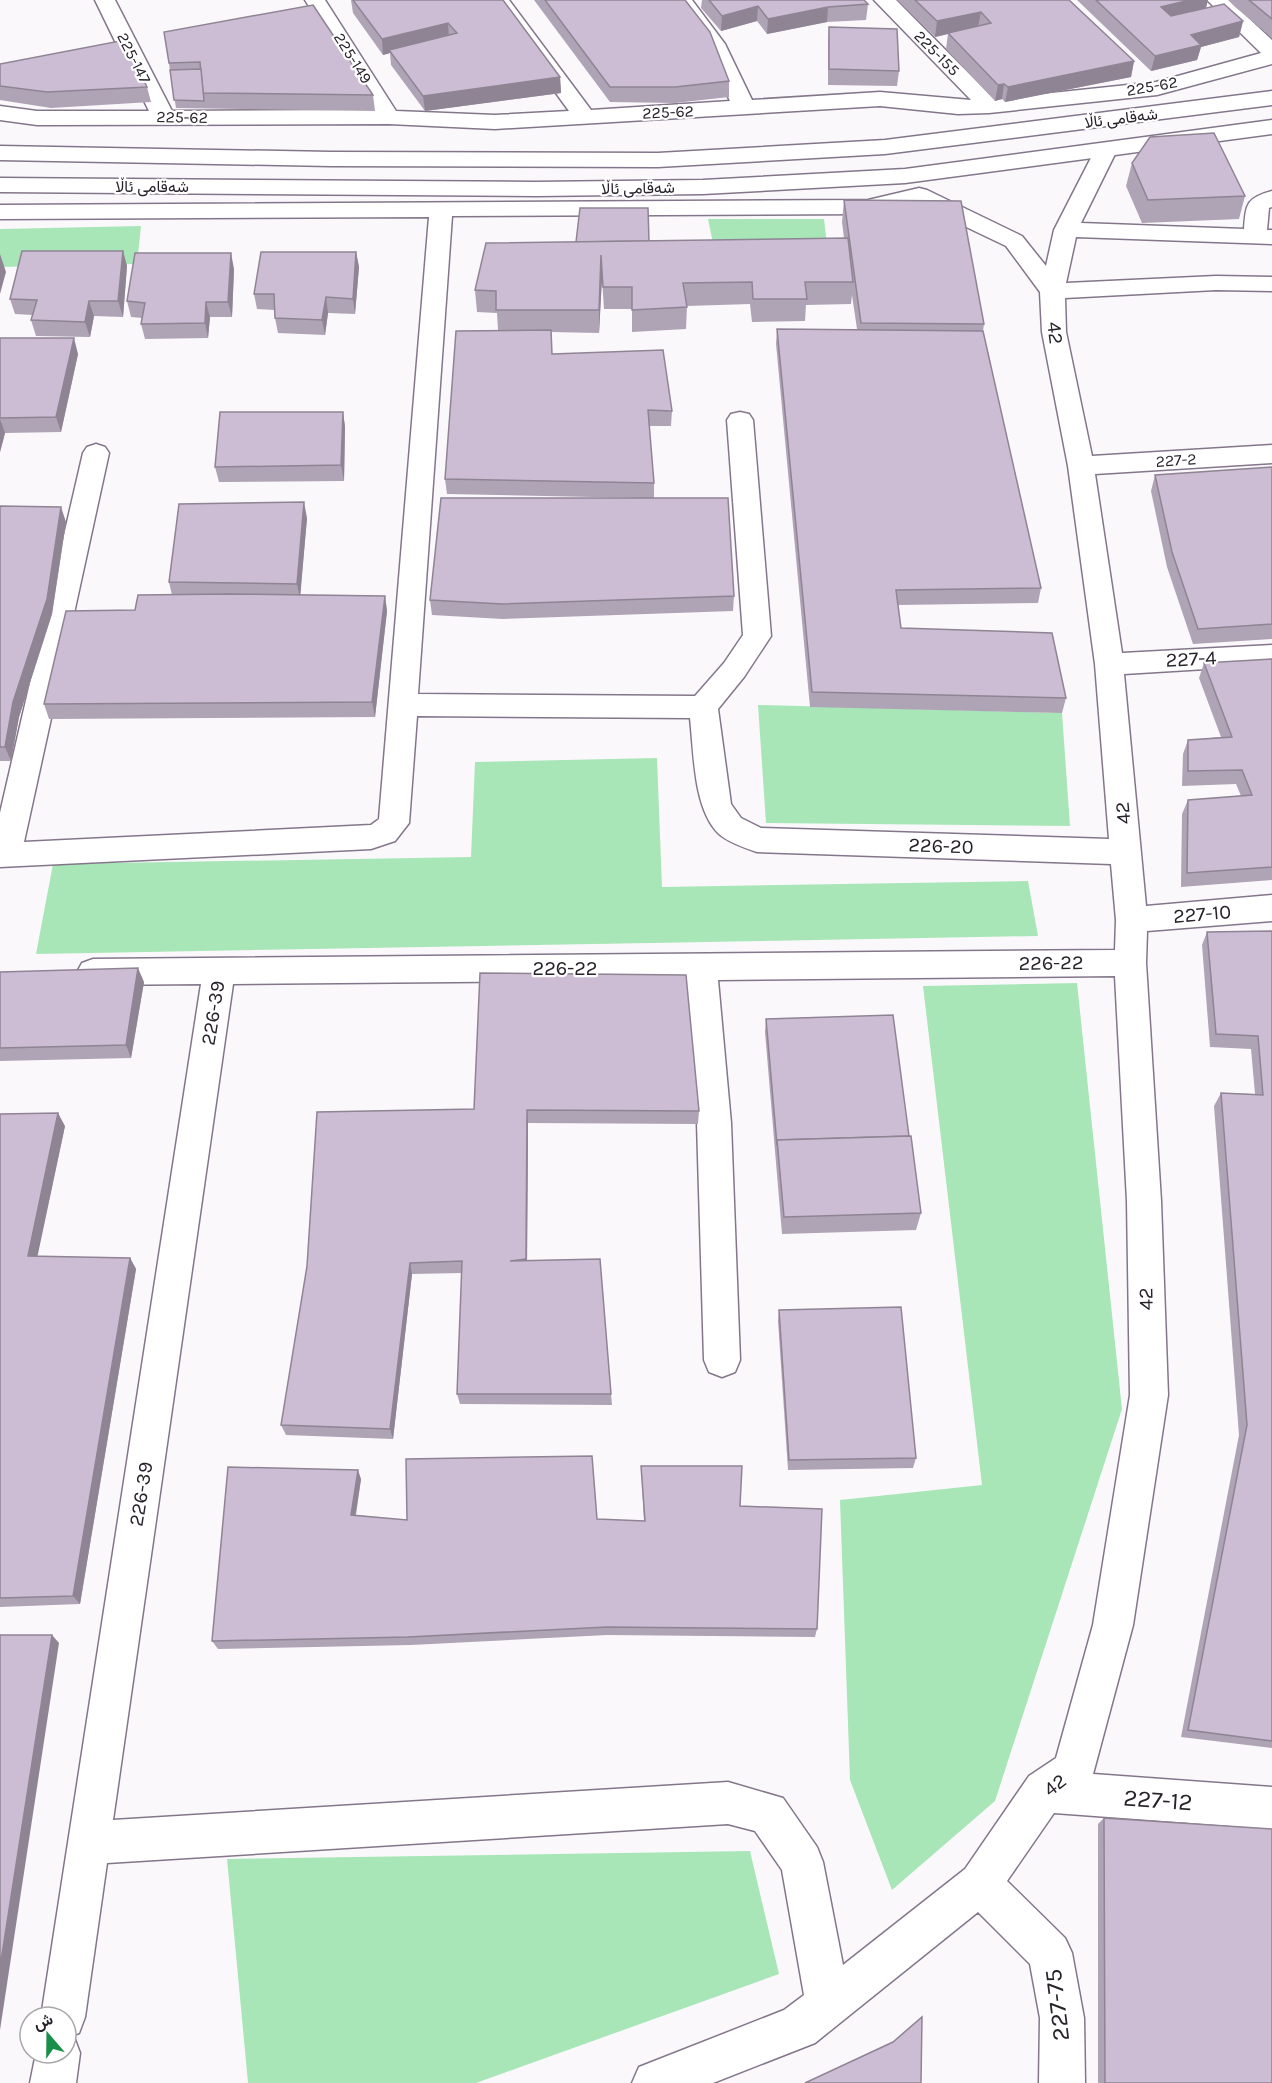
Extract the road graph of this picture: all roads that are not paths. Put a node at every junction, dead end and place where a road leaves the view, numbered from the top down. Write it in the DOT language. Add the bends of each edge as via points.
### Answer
graph roads {
  1 [pos="105,0"];
  2 [pos="315,0"];
  3 [pos="498,0"];
  4 [pos="681,0"];
  5 [pos="884,0"];
  6 [pos="1217,0"];
  7 [pos="1272,52"];
  8 [pos="1272,57"];
  9 [pos="1140,72"];
  10 [pos="1157,88"];
  11 [pos="1272,98"];
  12 [pos="989,106"];
  13 [pos="744,107"];
  14 [pos="0,113"];
  15 [pos="163,116"];
  16 [pos="389,117"];
  17 [pos="585,117"];
  18 [pos="1272,127"];
  19 [pos="1106,150"];
  20 [pos="0,153"];
  21 [pos="861,179"];
  22 [pos="0,185"];
  23 [pos="919,195"];
  24 [pos="1272,198"];
  25 [pos="441,210"];
  26 [pos="0,212"];
  27 [pos="1066,230"];
  28 [pos="1263,236"];
  29 [pos="1272,284"];
  30 [pos="1052,291"];
  31 [pos="740,420"];
  32 [pos="96,453"];
  33 [pos="1272,454"];
  34 [pos="1081,466"];
  35 [pos="1272,655"];
  36 [pos="1109,664"];
  37 [pos="404,705"];
  38 [pos="703,707"];
  39 [pos="1126,852"];
  40 [pos="3,855"];
  41 [pos="1272,908"];
  42 [pos="1132,920"];
  43 [pos="1130,963"];
  44 [pos="701,967"];
  45 [pos="219,971"];
  46 [pos="69,972"];
  47 [pos="722,1360"];
  48 [pos="1044,1791"];
  49 [pos="1272,1808"];
  50 [pos="89,1843"];
  51 [pos="980,1884"];
  52 [pos="828,2004"];
  53 [pos="65,2005"];
  54 [pos="55,2065"];
  55 [pos="53,2083"];
  56 [pos="655,2083"];
  57 [pos="1062,2083"];
  1 -- 15 [label="street, 225-147"];
  2 -- 16 [label="street, 225-149"];
  3 -- 17 [label="street"];
  4 -- 13 [label="street" via="714,44"];
  5 -- 12 [label="street, 225-155"];
  6 -- 7 [label="street"];
  8 -- 10 [label="street, 225-62"];
  9 -- 10 [label="street"];
  10 -- 12 [label="street, 225-62"];
  11 -- 20 [label="street, شه‌قامی ئاڵا" via="885,147 658,160"];
  12 -- 13 [label="street, 225-62" via="880,99"];
  13 -- 17 [label="street, 225-62"];
  14 -- 15 [label="street, 225-62" via="37,118"];
  15 -- 16 [label="street, 225-62"];
  16 -- 17 [label="street, 225-62" via="495,122"];
  18 -- 19 [label="street, شه‌قامی ئاڵا"];
  19 -- 21 [label="street, شه‌قامی ئاڵا"];
  19 -- 27 [label="street, 42"];
  21 -- 22 [label="street, شه‌قامی ئاڵا" via="703,187 536,189"];
  21 -- 23 [label="street"];
  23 -- 25 [label="street" via="868,207"];
  23 -- 30 [label="street" via="1014,241"];
  24 -- 28 [label="street" via="1258,205"];
  25 -- 26 [label="street"];
  25 -- 37 [label="street"];
  27 -- 28 [label="street"];
  27 -- 30 [label="street, 42"];
  29 -- 30 [label="street"];
  30 -- 34 [label="street, 42" via="1054,332"];
  31 -- 38 [label="street" via="757,636"];
  32 -- 40 [label="street"];
  33 -- 34 [label="street, 227-2"];
  34 -- 36 [label="street, 42"];
  35 -- 36 [label="street, 227-4"];
  36 -- 39 [label="street, 42"];
  37 -- 38 [label="street"];
  37 -- 40 [label="street" via="396,820 380,835"];
  38 -- 39 [label="street, 226-20" via="716,806 730,826 757,840"];
  39 -- 42 [label="street, 42"];
  41 -- 42 [label="street, 227-10"];
  42 -- 43 [label="street, 42"];
  43 -- 44 [label="street, 226-22"];
  43 -- 48 [label="street, 42" via="1144,1201 1149,1395 1113,1625 1073,1771"];
  44 -- 45 [label="street, 226-22"];
  44 -- 47 [label="street" via="714,1123"];
  45 -- 46 [label="street, 226-22"];
  45 -- 50 [label="street, 226-39"];
  48 -- 49 [label="street, 227-12"];
  48 -- 51 [label="street, 42"];
  50 -- 52 [label="street" via="728,1803 768,1813 802,1862"];
  50 -- 53 [label="street, 226-39"];
  51 -- 52 [label="street, 42"];
  51 -- 57 [label="street, 227-75" via="1050,1953 1062,2018"];
  52 -- 56 [label="street, 42" via="799,2027"];
  54 -- 55 [label="street"];
}
